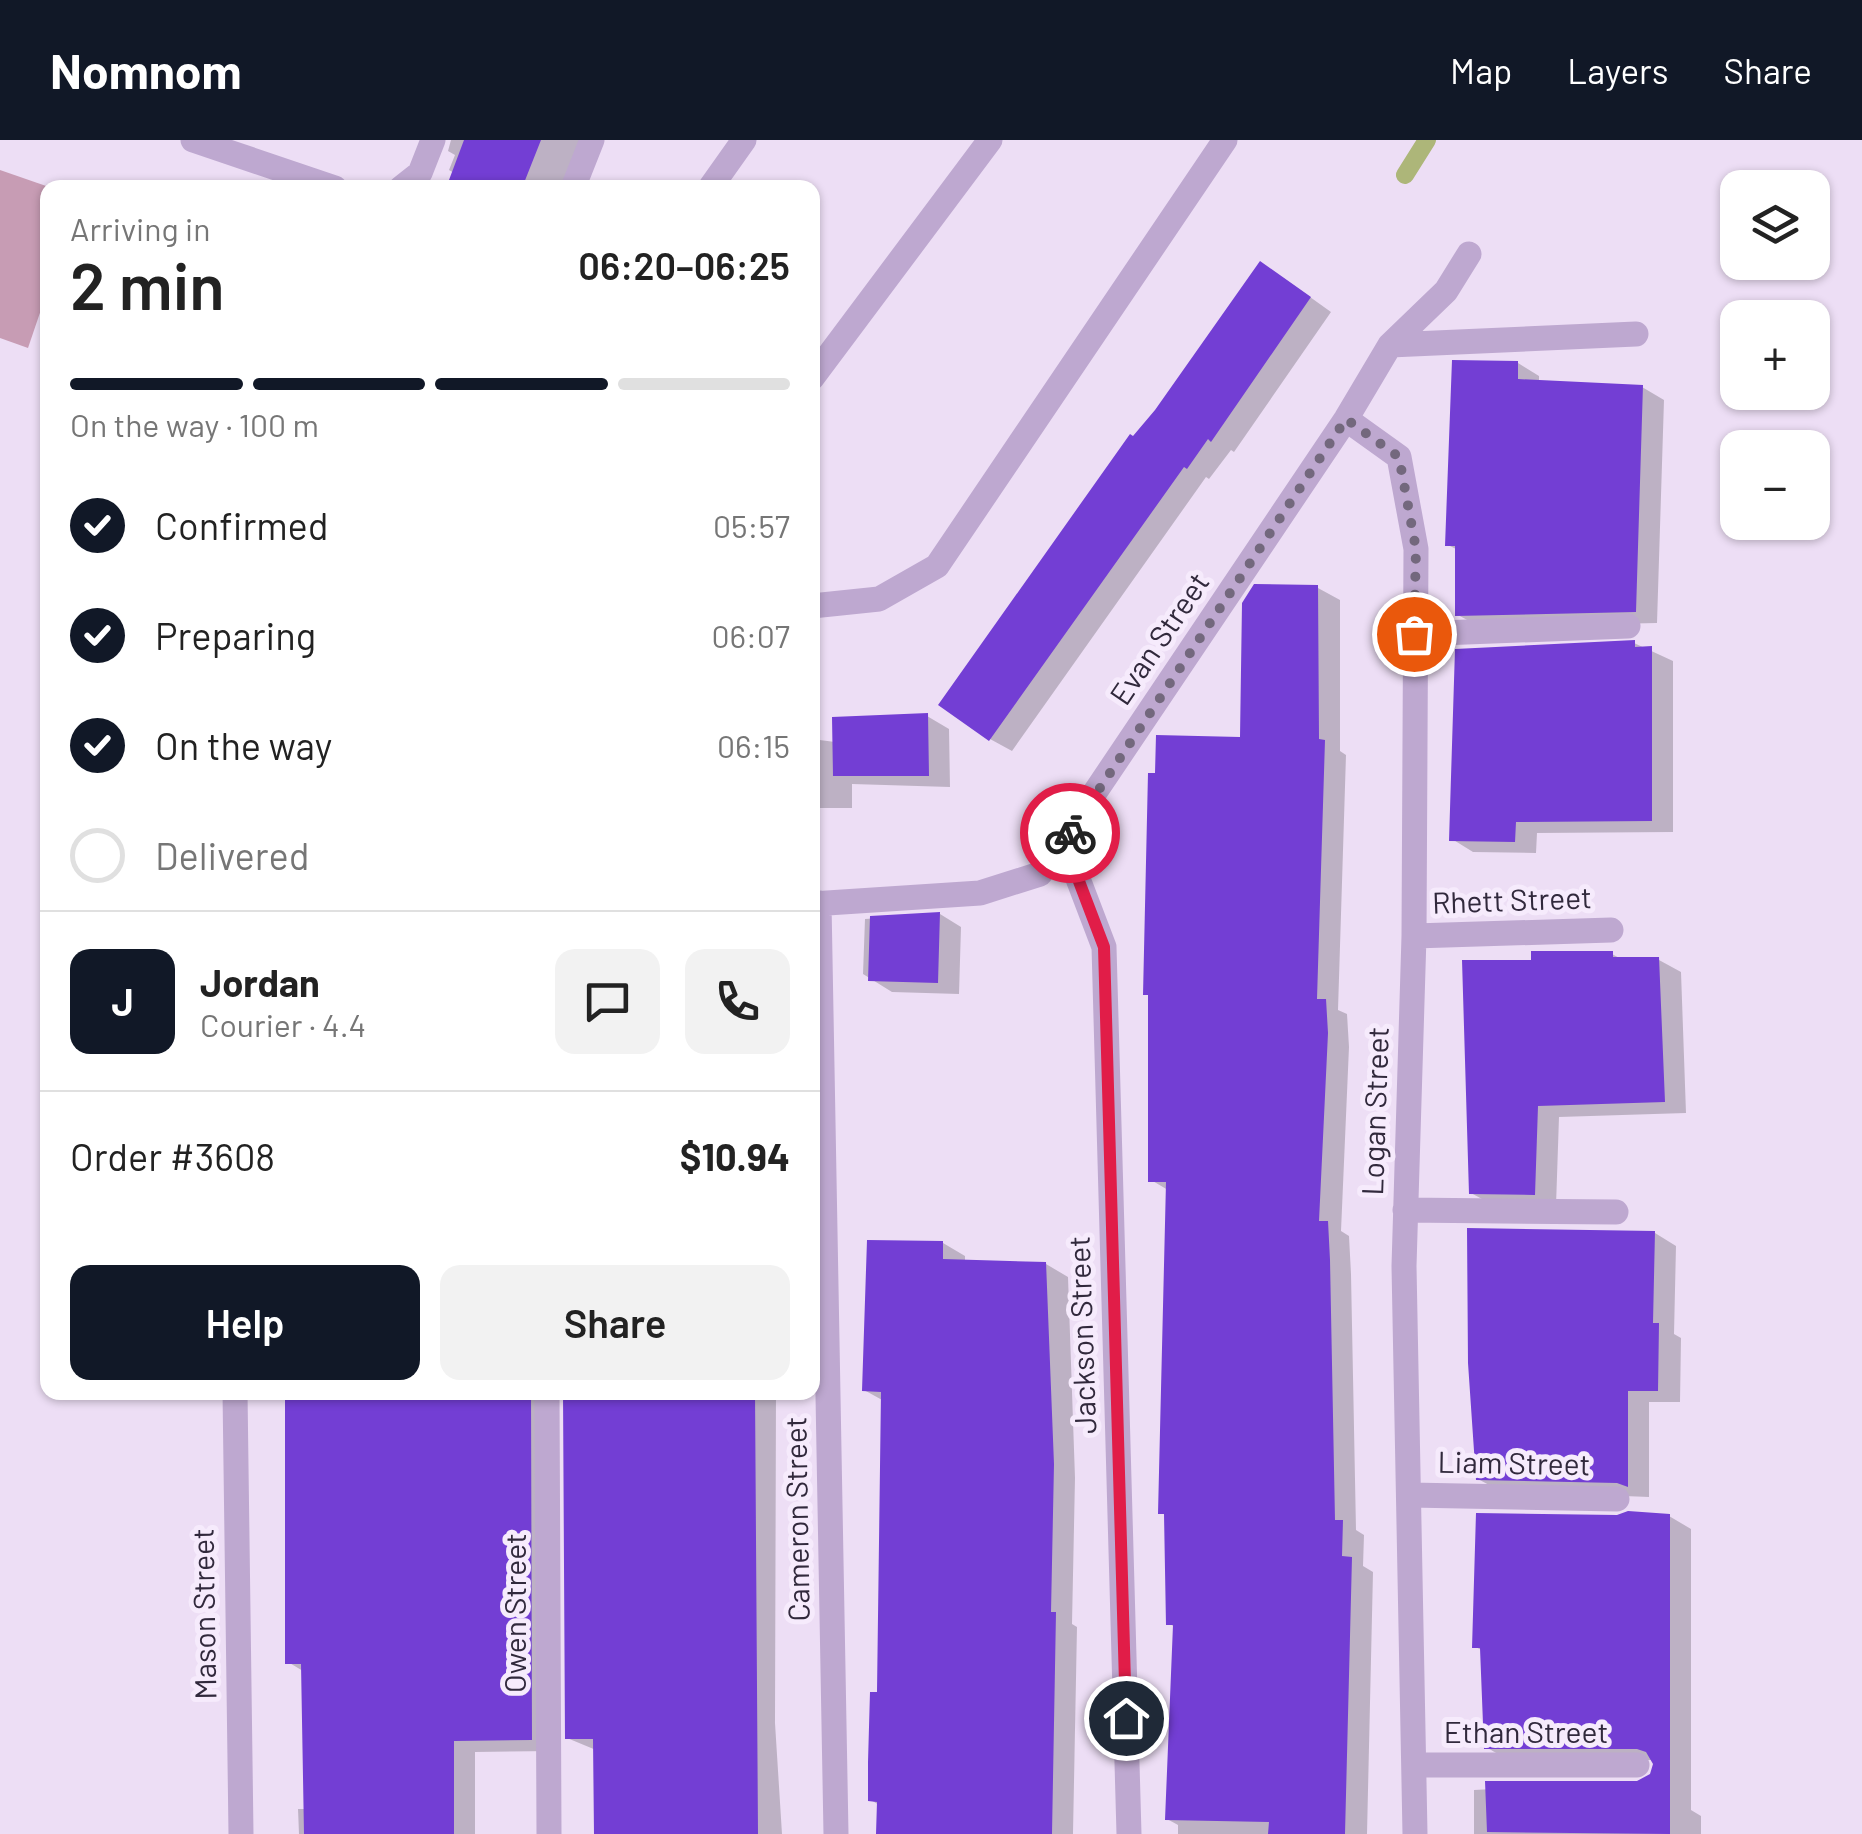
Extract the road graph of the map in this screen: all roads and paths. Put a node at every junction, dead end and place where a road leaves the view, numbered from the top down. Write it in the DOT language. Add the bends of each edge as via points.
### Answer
graph roads {
  1 [pos="193,140"];
  2 [pos="433,140"];
  3 [pos="592,140"];
  4 [pos="744,140"];
  5 [pos="990,140"];
  6 [pos="1225,140"];
  7 [pos="312,180"];
  8 [pos="412,180"];
  9 [pos="575,180"];
  10 [pos="716,180"];
  11 [pos="1469,254"];
  12 [pos="1636,334"];
  13 [pos="1390,344"];
  14 [pos="820,367"];
  15 [pos="1346,419"];
  16 [pos="820,605"];
  17 [pos="1628,626"];
  18 [pos="1414,634"];
  19 [pos="1064,842"];
  20 [pos="820,903"];
  21 [pos="1611,930"];
  22 [pos="1414,936"];
  23 [pos="820,1089"];
  24 [pos="1405,1210"];
  25 [pos="1616,1212"];
  26 [pos="235,1400"];
  27 [pos="547,1400"];
  28 [pos="1410,1494"];
  29 [pos="1617,1498"];
  30 [pos="1414,1765"];
  31 [pos="1637,1765"];
  32 [pos="241,1834"];
  33 [pos="550,1834"];
  34 [pos="836,1834"];
  35 [pos="1129,1834"];
  36 [pos="1415,1834"];
  1 -- 7 [label="street"];
  2 -- 8 [label="street"];
  3 -- 9 [label="street"];
  4 -- 10 [label="street"];
  5 -- 14 [label="street"];
  6 -- 16 [label="street" via="937,566 878,599"];
  11 -- 13 [label="street, Evan Street" via="1446,292"];
  12 -- 13 [label="street"];
  13 -- 15 [label="street, Evan Street"];
  15 -- 18 [label="street, Logan Street" via="1399,457 1416,549"];
  15 -- 19 [label="street, Evan Street"];
  17 -- 18 [label="street"];
  18 -- 22 [label="street, Logan Street"];
  19 -- 20 [label="street, Evan Street" via="1040,874 980,893"];
  19 -- 35 [label="street, Jackson Street" via="1104,947"];
  21 -- 22 [label="street, Rhett Street"];
  22 -- 24 [label="street, Logan Street"];
  23 -- 34 [label="street, Cameron Street"];
  24 -- 25 [label="street"];
  24 -- 28 [label="street, Logan Street"];
  26 -- 32 [label="street, Mason Street"];
  27 -- 33 [label="street, Owen Street"];
  28 -- 29 [label="street, Liam Street"];
  28 -- 30 [label="street, Logan Street"];
  30 -- 31 [label="street, Ethan Street"];
  30 -- 36 [label="street, Logan Street"];
}
